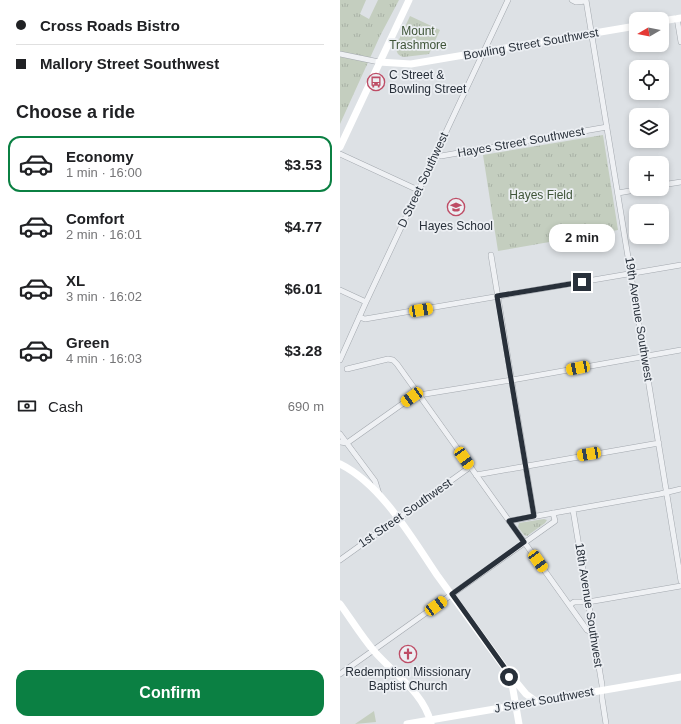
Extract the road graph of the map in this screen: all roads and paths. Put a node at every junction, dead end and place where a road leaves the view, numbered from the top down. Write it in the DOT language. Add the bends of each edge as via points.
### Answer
graph roads {
  1 [pos="409,0"];
  2 [pos="508,0"];
  3 [pos="572,0"];
  4 [pos="586,1"];
  5 [pos="679,18"];
  6 [pos="669,20"];
  7 [pos="629,27"];
  8 [pos="592,33"];
  9 [pos="681,42"];
  10 [pos="482,52"];
  11 [pos="340,54"];
  12 [pos="379,62"];
  13 [pos="607,127"];
  14 [pos="340,147"];
  15 [pos="340,154"];
  16 [pos="436,154"];
  17 [pos="681,182"];
  18 [pos="669,184"];
  19 [pos="418,190"];
  20 [pos="629,191"];
  21 [pos="618,193"];
  22 [pos="491,255"];
  23 [pos="681,265"];
  24 [pos="631,274"];
  25 [pos="340,290"];
  26 [pos="497,296"];
  27 [pos="366,302"];
  28 [pos="359,317"];
  29 [pos="681,350"];
  30 [pos="645,356"];
  31 [pos="340,360"];
  32 [pos="346,369"];
  33 [pos="512,380"];
  34 [pos="419,395"];
  35 [pos="340,434"];
  36 [pos="340,442"];
  37 [pos="347,443"];
  38 [pos="659,443"];
  39 [pos="340,464"];
  40 [pos="526,465"];
  41 [pos="470,467"];
  42 [pos="476,475"];
  43 [pos="681,489"];
  44 [pos="667,492"];
  45 [pos="380,497"];
  46 [pos="573,510"];
  47 [pos="553,513"];
  48 [pos="534,516"];
  49 [pos="398,518"];
  50 [pos="509,521"];
  51 [pos="524,542"];
  52 [pos="340,560"];
  53 [pos="681,581"];
  54 [pos="681,586"];
  55 [pos="452,594"];
  56 [pos="588,602"];
  57 [pos="340,604"];
  58 [pos="570,605"];
  59 [pos="593,633"];
  60 [pos="373,650"];
  61 [pos="507,671"];
  62 [pos="340,674"];
  63 [pos="681,677"];
  64 [pos="602,691"];
  65 [pos="537,702"];
  66 [pos="516,705"];
  67 [pos="431,722"];
  68 [pos="407,724"];
  69 [pos="519,724"];
  70 [pos="606,724"];
  1 -- 12 [label="main road"];
  2 -- 10 [label="street, D Street Southwest"];
  3 -- 4 [label="street"];
  4 -- 8 [label="street, 19th Avenue Southwest"];
  5 -- 6 [label="main road"];
  5 -- 9 [label="street"];
  7 -- 8 [label="main road, Bowling Street Southwest"];
  8 -- 10 [label="main road, Bowling Street Southwest"];
  8 -- 13 [label="street, 19th Avenue Southwest"];
  10 -- 12 [label="main road, Bowling Street Southwest" via="411,64"];
  10 -- 16 [label="street, D Street Southwest"];
  11 -- 12 [label="street"];
  12 -- 14 [label="main road"];
  13 -- 16 [label="street, Hayes Street Southwest" via="441,156"];
  13 -- 21 [label="street, 19th Avenue Southwest"];
  15 -- 19 [label="street"];
  16 -- 19 [label="street, D Street Southwest"];
  17 -- 18 [label="street"];
  19 -- 27 [label="street, D Street Southwest"];
  20 -- 21 [label="street"];
  21 -- 24 [label="street, 19th Avenue Southwest"];
  22 -- 26 [label="street"];
  23 -- 24 [label="street"];
  24 -- 26 [label="street"];
  24 -- 30 [label="street, 19th Avenue Southwest"];
  25 -- 27 [label="street"];
  26 -- 28 [label="street" via="365,320"];
  26 -- 33 [label="street"];
  27 -- 28 [label="street, D Street Southwest"];
  28 -- 31 [label="street, D Street Southwest"];
  29 -- 30 [label="street"];
  30 -- 33 [label="street"];
  30 -- 38 [label="street, 19th Avenue Southwest"];
  32 -- 34 [label="street" via="393,360"];
  33 -- 34 [label="street"];
  33 -- 40 [label="street"];
  34 -- 37 [label="street" via="412,397"];
  34 -- 41 [label="street"];
  35 -- 37 [label="street"];
  36 -- 37 [label="street"];
  37 -- 45 [label="street" via="375,481"];
  38 -- 40 [label="street"];
  38 -- 44 [label="street, 19th Avenue Southwest"];
  39 -- 45 [label="main road" via="365,481"];
  40 -- 42 [label="street"];
  40 -- 48 [label="street"];
  41 -- 42 [label="street"];
  41 -- 49 [label="street, 1st Street Southwest"];
  42 -- 50 [label="street"];
  43 -- 44 [label="street"];
  44 -- 46 [label="street"];
  44 -- 53 [label="street, 19th Avenue Southwest"];
  45 -- 49 [label="main road"];
  46 -- 47 [label="street"];
  46 -- 56 [label="street, 18th Avenue Southwest"];
  47 -- 48 [label="street"];
  47 -- 51 [label="street" via="554,521"];
  48 -- 50 [label="street"];
  49 -- 52 [label="street, 1st Street Southwest"];
  49 -- 55 [label="main road"];
  50 -- 51 [label="street"];
  51 -- 55 [label="street"];
  51 -- 58 [label="street"];
  54 -- 56 [label="street"];
  55 -- 60 [label="street"];
  55 -- 61 [label="main road"];
  56 -- 58 [label="street" via="574,602"];
  56 -- 59 [label="street, 18th Avenue Southwest"];
  57 -- 60 [label="main road"];
  58 -- 59 [label="street" via="587,630"];
  59 -- 64 [label="street, 18th Avenue Southwest"];
  60 -- 62 [label="street"];
  60 -- 67 [label="main road" via="421,699"];
  61 -- 65 [label="main road" via="526,694"];
  61 -- 66 [label="main road"];
  63 -- 64 [label="main road, J Street Southwest"];
  64 -- 65 [label="main road, J Street Southwest"];
  64 -- 70 [label="street, 18th Avenue Southwest"];
  65 -- 66 [label="main road, J Street Southwest"];
  66 -- 67 [label="main road, J Street Southwest"];
  66 -- 69 [label="main road"];
  67 -- 68 [label="main road, J Street Southwest"];
}
